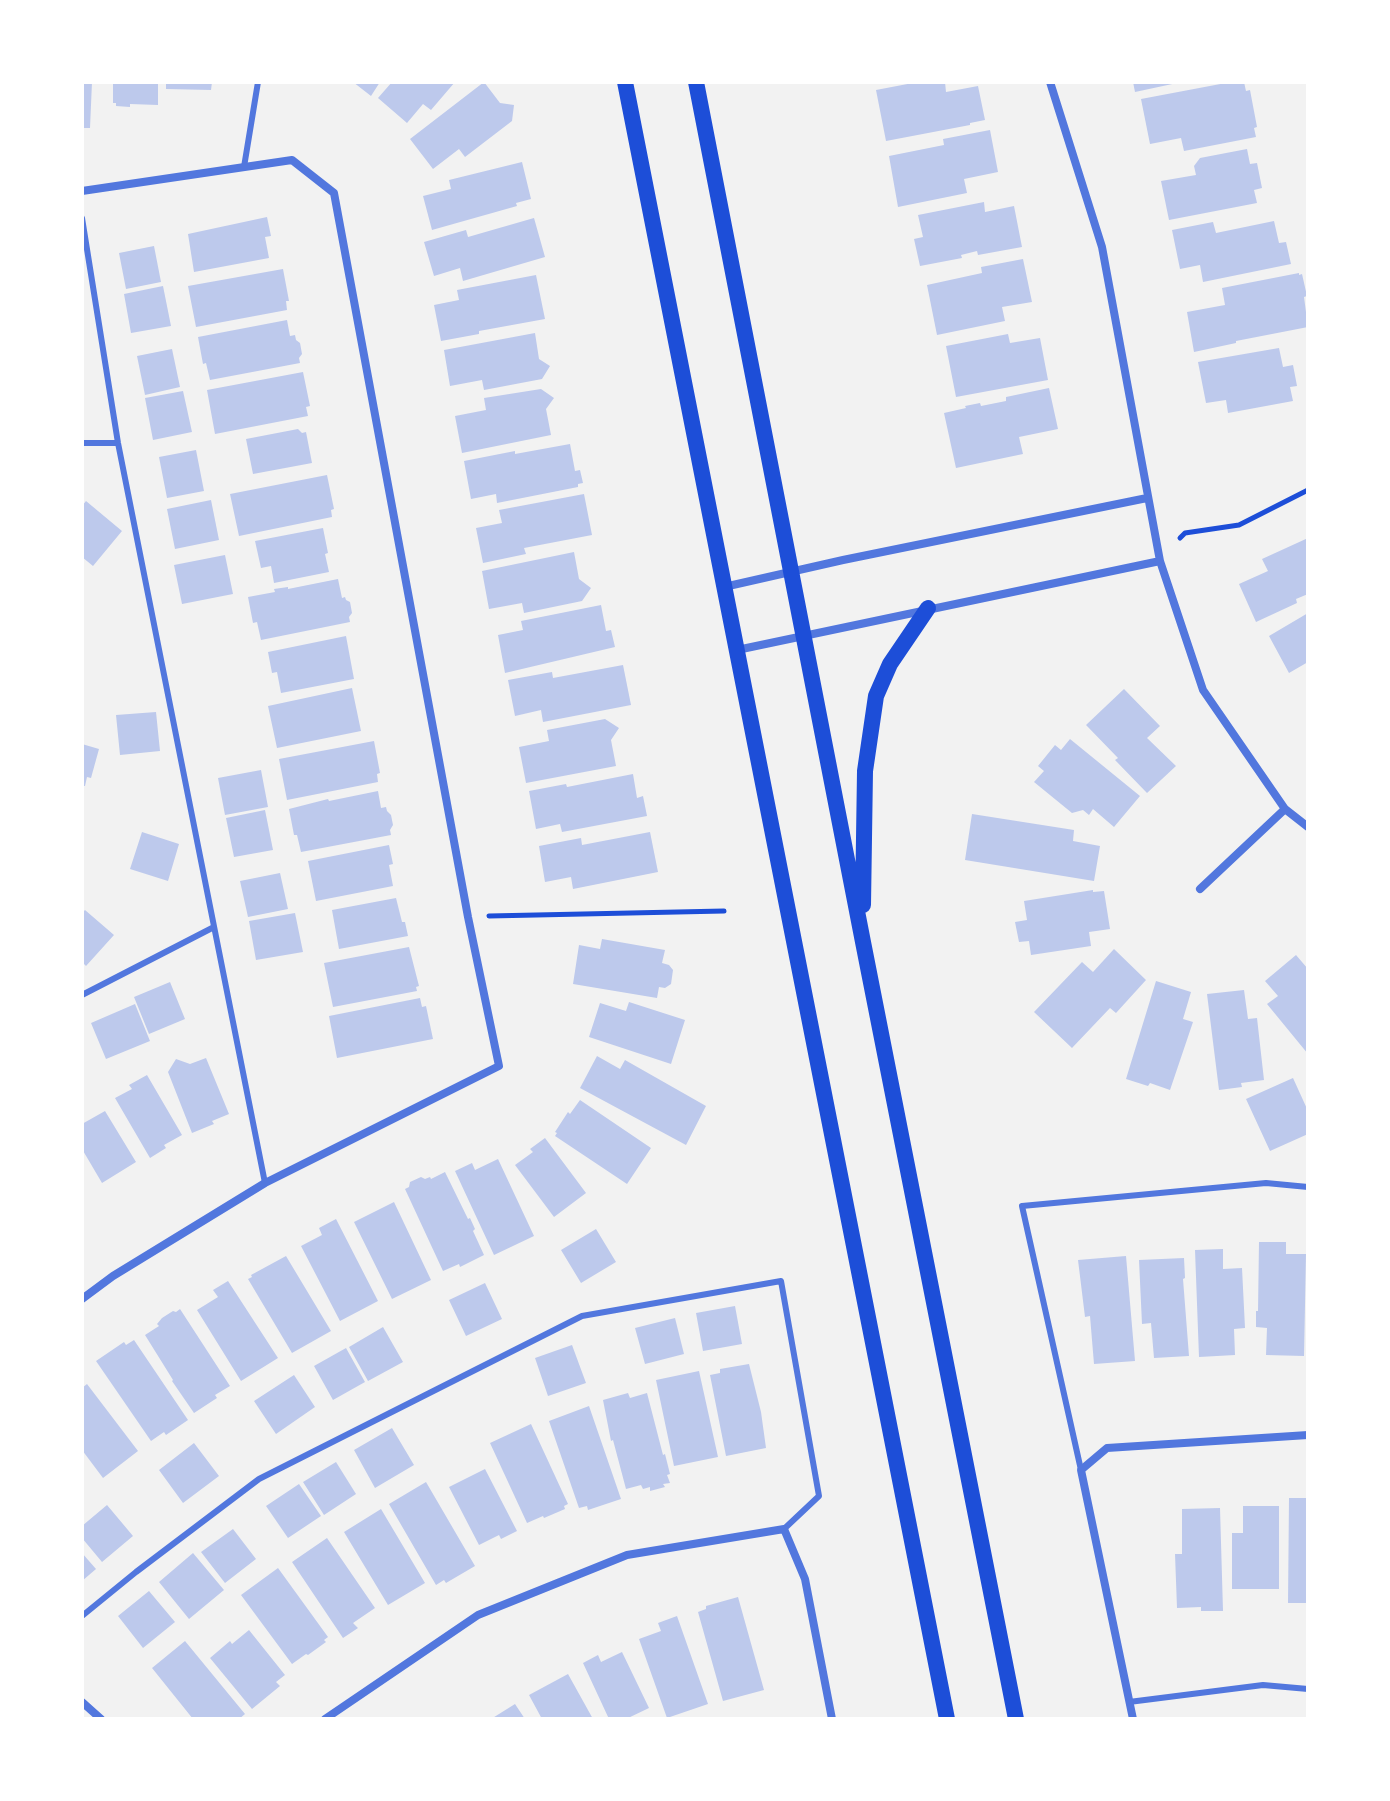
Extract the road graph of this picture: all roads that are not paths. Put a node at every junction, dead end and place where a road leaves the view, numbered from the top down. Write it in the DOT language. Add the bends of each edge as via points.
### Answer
graph roads {
  1 [pos="258,82"];
  2 [pos="625,82"];
  3 [pos="696,82"];
  4 [pos="1050,82"];
  5 [pos="244,167"];
  6 [pos="82,191"];
  7 [pos="82,218"];
  8 [pos="82,443"];
  9 [pos="118,443"];
  10 [pos="1147,498"];
  11 [pos="1160,561"];
  12 [pos="791,571"];
  13 [pos="724,587"];
  14 [pos="928,608"];
  15 [pos="804,634"];
  16 [pos="737,650"];
  17 [pos="1285,809"];
  18 [pos="1308,827"];
  19 [pos="1200,889"];
  20 [pos="214,927"];
  21 [pos="863,942"];
  22 [pos="82,995"];
  23 [pos="265,1183"];
  24 [pos="1308,1187"];
  25 [pos="82,1299"];
  26 [pos="1308,1435"];
  27 [pos="1081,1470"];
  28 [pos="784,1529"];
  29 [pos="82,1616"];
  30 [pos="1308,1689"];
  31 [pos="82,1702"];
  32 [pos="1129,1702"];
  33 [pos="101,1719"];
  34 [pos="325,1719"];
  35 [pos="832,1719"];
  36 [pos="947,1719"];
  37 [pos="1016,1719"];
  38 [pos="1133,1719"];
  1 -- 5 [label="lane"];
  2 -- 13 [label="main road"];
  3 -- 12 [label="main road"];
  4 -- 10 [label="street" via="1102,247"];
  5 -- 6 [label="street"];
  5 -- 23 [label="street" via="292,160 334,193 499,1066"];
  7 -- 9 [label="lane"];
  8 -- 9 [label="lane"];
  9 -- 20 [label="lane"];
  10 -- 11 [label="street"];
  10 -- 12 [label="street"];
  11 -- 14 [label="street"];
  11 -- 17 [label="street" via="1203,690"];
  12 -- 13 [label="street"];
  12 -- 15 [label="main road"];
  13 -- 16 [label="main road"];
  14 -- 15 [label="street"];
  14 -- 21 [label="main road" via="890,664 876,696 865,771"];
  15 -- 16 [label="street"];
  15 -- 21 [label="main road"];
  16 -- 36 [label="main road"];
  17 -- 18 [label="street"];
  17 -- 19 [label="street"];
  20 -- 22 [label="lane"];
  20 -- 23 [label="lane"];
  21 -- 37 [label="main road"];
  23 -- 25 [label="street"];
  24 -- 27 [label="lane" via="1266,1183 1022,1206"];
  26 -- 27 [label="street" via="1107,1448"];
  27 -- 32 [label="street"];
  28 -- 29 [label="lane" via="819,1496 781,1281 582,1316 259,1479"];
  28 -- 34 [label="street" via="627,1555 478,1615"];
  28 -- 35 [label="street" via="805,1579"];
  30 -- 32 [label="lane" via="1263,1685"];
  31 -- 33 [label="street"];
  32 -- 38 [label="street"];
}
